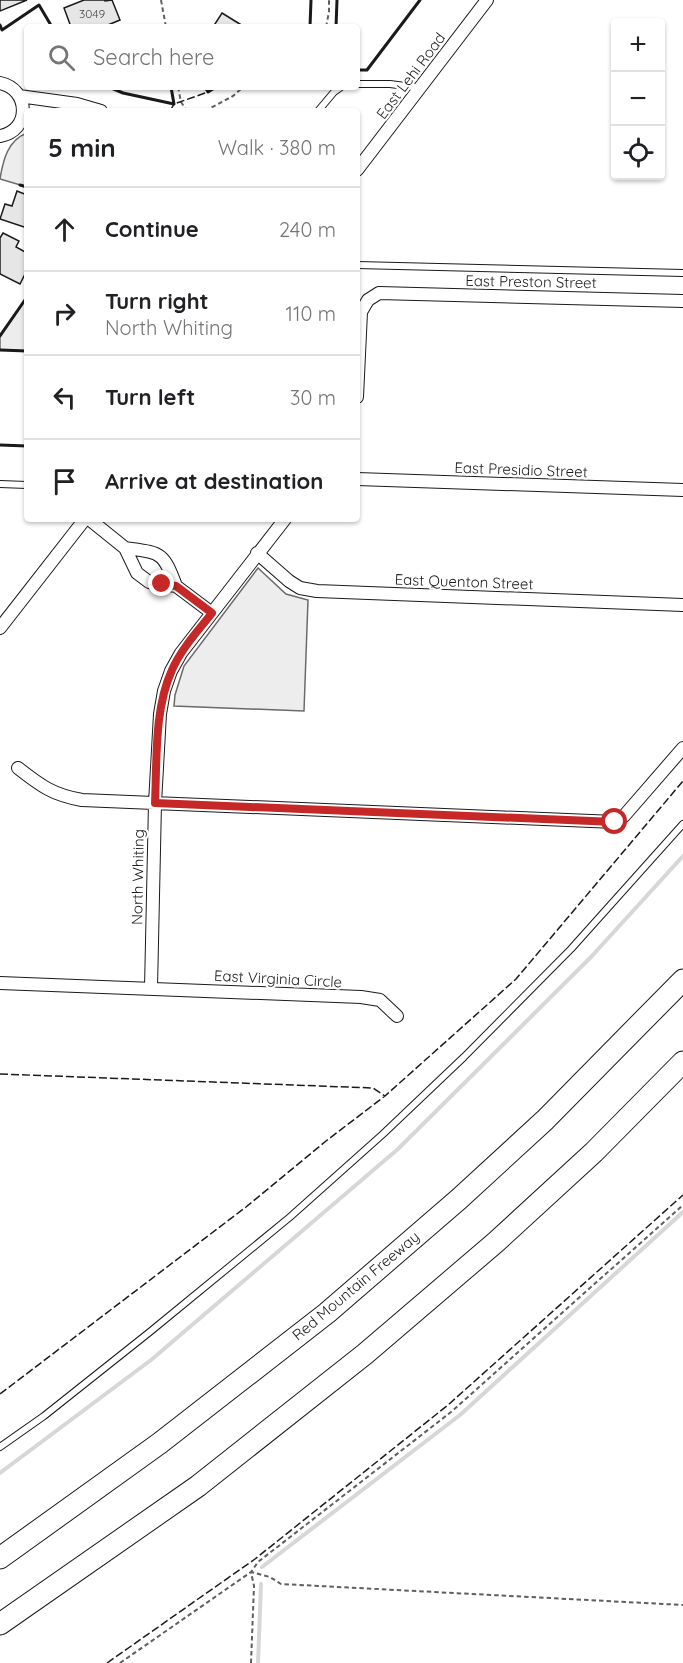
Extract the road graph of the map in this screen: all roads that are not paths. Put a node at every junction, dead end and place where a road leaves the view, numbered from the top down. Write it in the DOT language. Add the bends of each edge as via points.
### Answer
graph roads {
  1 [pos="488,0"];
  2 [pos="0,71"];
  3 [pos="3,83"];
  4 [pos="360,84"];
  5 [pos="421,88"];
  6 [pos="336,90"];
  7 [pos="20,96"];
  8 [pos="91,108"];
  9 [pos="320,108"];
  10 [pos="23,124"];
  11 [pos="2,140"];
  12 [pos="360,166"];
  13 [pos="360,265"];
  14 [pos="683,273"];
  15 [pos="683,301"];
  16 [pos="360,333"];
  17 [pos="360,479"];
  18 [pos="0,484"];
  19 [pos="24,485"];
  20 [pos="683,490"];
  21 [pos="85,522"];
  22 [pos="91,522"];
  23 [pos="283,522"];
  24 [pos="125,548"];
  25 [pos="257,553"];
  26 [pos="176,586"];
  27 [pos="683,605"];
  28 [pos="212,613"];
  29 [pos="0,628"];
  30 [pos="683,748"];
  31 [pos="18,768"];
  32 [pos="155,803"];
  33 [pos="683,824"];
  34 [pos="683,980"];
  35 [pos="0,983"];
  36 [pos="151,988"];
  37 [pos="397,1016"];
  38 [pos="683,1062"];
  39 [pos="0,1447"];
  40 [pos="0,1558"];
  41 [pos="0,1624"];
  1 -- 5 [label="street, East Lehi Road"];
  2 -- 3 [label="street"];
  3 -- 7 [label="street"];
  4 -- 5 [label="lane"];
  5 -- 12 [label="street, East Lehi Road"];
  6 -- 9 [label="lane"];
  7 -- 8 [label="street"];
  7 -- 10 [label="street"];
  10 -- 11 [label="street"];
  13 -- 14 [label="lane"];
  15 -- 16 [label="street, East Preston Street" via="379,293 368,300 361,312"];
  17 -- 20 [label="street, East Presidio Street"];
  18 -- 19 [label="lane"];
  21 -- 29 [label="street"];
  22 -- 24 [label="street"];
  23 -- 25 [label="street, North Whiting"];
  24 -- 26 [label="street" via="137,573 149,582"];
  24 -- 26 [label="street" via="155,552 167,563"];
  25 -- 27 [label="street, East Quenton Street" via="300,588 317,591"];
  25 -- 28 [label="street, North Whiting"];
  26 -- 28 [label="street"];
  28 -- 32 [label="street, North Whiting" via="181,653 164,691"];
  30 -- 32 [label="street" via="615,822"];
  31 -- 32 [label="street" via="41,786 65,797"];
  32 -- 36 [label="street, North Whiting"];
  33 -- 39 [label="lane" via="572,949 383,1134 151,1332"];
  34 -- 40 [label="highway, Red Mountain Freeway" via="545,1120 327,1313 160,1443"];
  35 -- 36 [label="street, East Virginia Circle"];
  36 -- 37 [label="street, East Virginia Circle" via="361,997 380,1000"];
  38 -- 41 [label="highway" via="594,1152 496,1242 365,1354 198,1486"];
}
